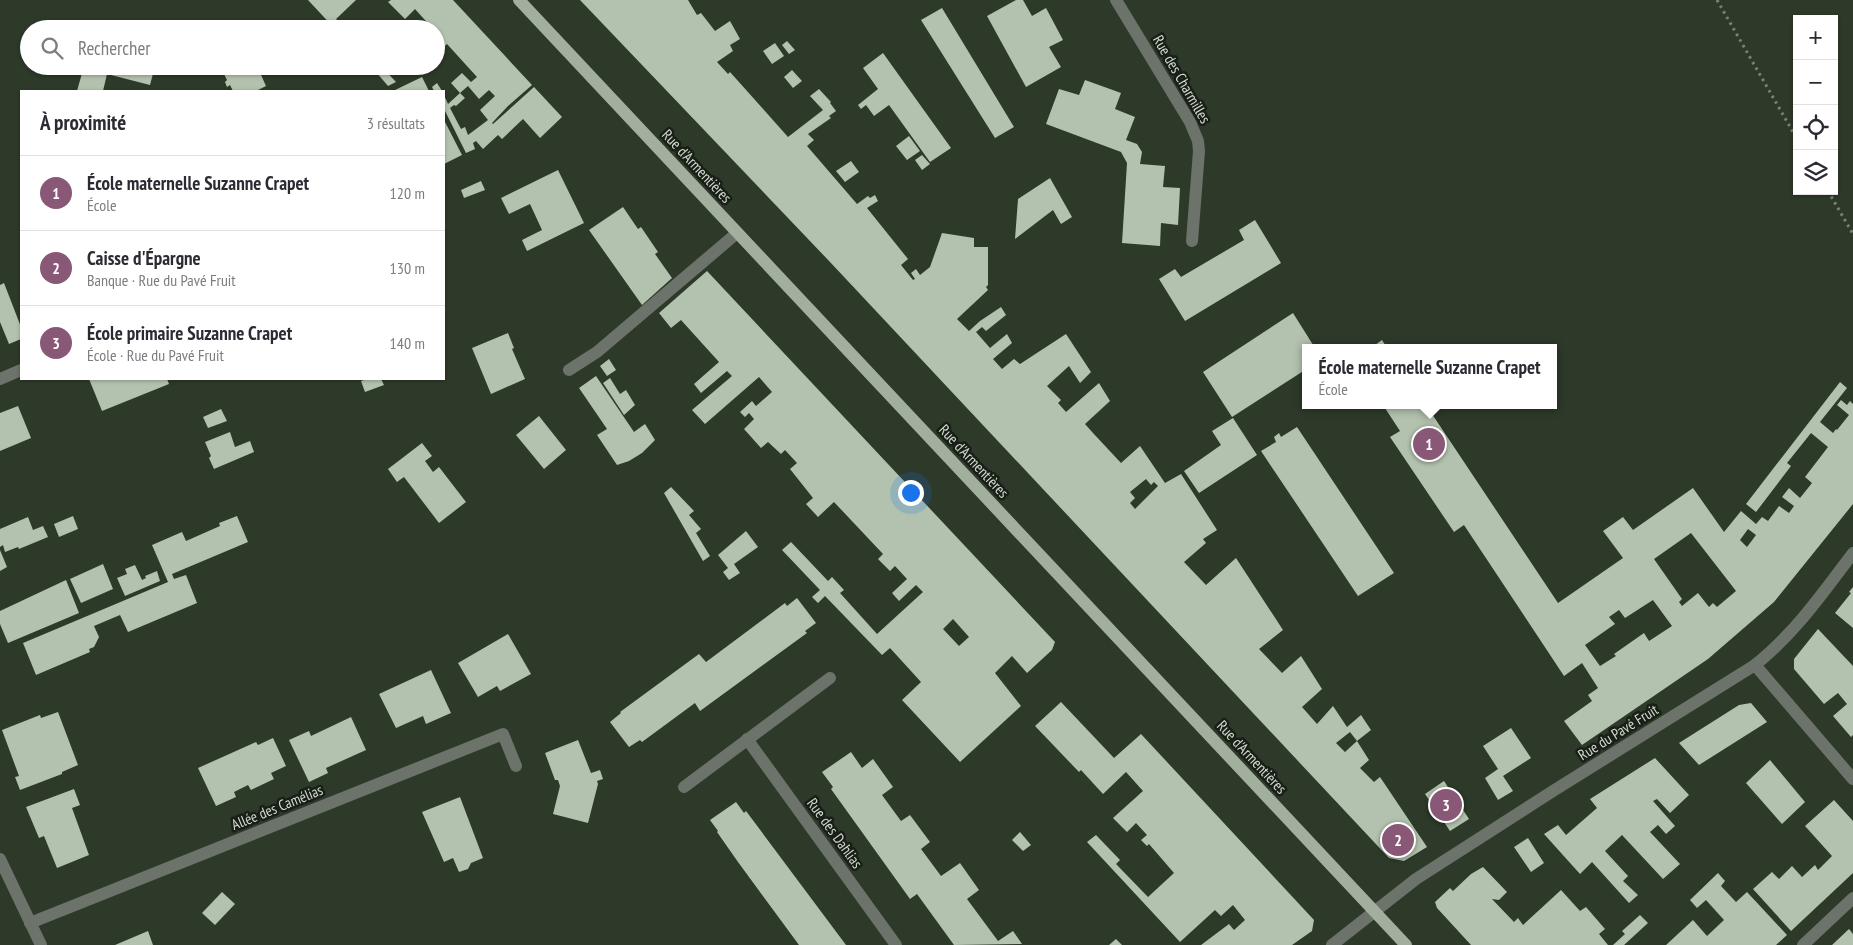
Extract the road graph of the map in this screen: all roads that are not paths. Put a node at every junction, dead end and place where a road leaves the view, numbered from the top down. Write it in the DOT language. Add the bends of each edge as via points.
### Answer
graph roads {
  1 [pos="519,0"];
  2 [pos="1116,0"];
  3 [pos="737,233"];
  4 [pos="1192,240"];
  5 [pos="20,370"];
  6 [pos="569,370"];
  7 [pos="0,379"];
  8 [pos="1853,553"];
  9 [pos="1755,665"];
  10 [pos="830,678"];
  11 [pos="747,739"];
  12 [pos="516,766"];
  13 [pos="1853,779"];
  14 [pos="684,787"];
  15 [pos="0,859"];
  16 [pos="1853,898"];
  17 [pos="1376,912"];
  18 [pos="30,923"];
  19 [pos="41,945"];
  20 [pos="896,945"];
  21 [pos="1332,945"];
  22 [pos="1406,945"];
  23 [pos="1803,945"];
  1 -- 3 [label="main road, Rue d'Armentières"];
  2 -- 4 [label="street, Rue des Charmilles" via="1196,136 1199,162"];
  3 -- 6 [label="street" via="597,352"];
  3 -- 17 [label="main road, Rue d'Armentières"];
  5 -- 7 [label="street"];
  8 -- 9 [label="street, Rue du Pavé Fruit" via="1793,630"];
  9 -- 13 [label="street"];
  9 -- 17 [label="street, Rue du Pavé Fruit" via="1416,879"];
  10 -- 11 [label="street"];
  11 -- 14 [label="street"];
  11 -- 20 [label="street, Rue des Dahlias"];
  12 -- 18 [label="street, Allée des Camélias" via="503,734"];
  15 -- 18 [label="street"];
  16 -- 23 [label="street"];
  17 -- 21 [label="street, Rue du Pavé Fruit"];
  17 -- 22 [label="main road, Rue d'Armentières"];
  18 -- 19 [label="street"];
}
